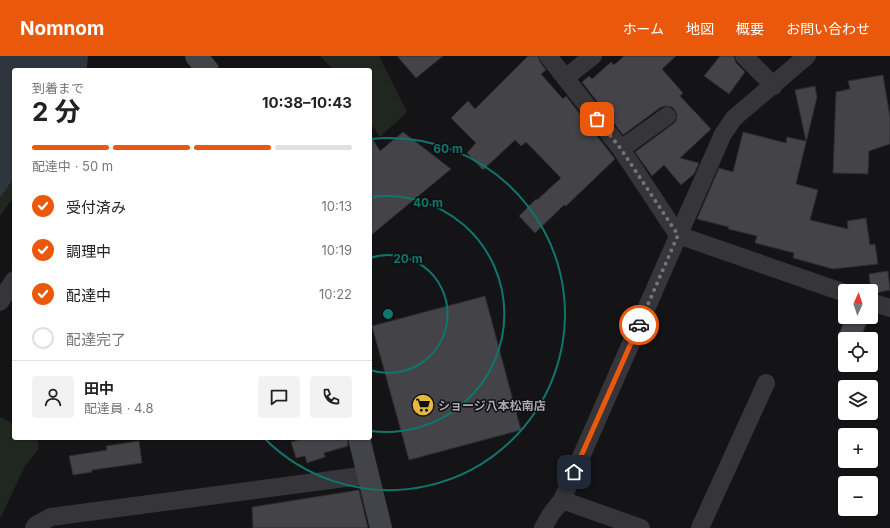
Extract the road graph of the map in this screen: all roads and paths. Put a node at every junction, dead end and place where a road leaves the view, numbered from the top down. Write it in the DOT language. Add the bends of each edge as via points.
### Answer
graph roads {
  1 [pos="548,56"];
  2 [pos="593,56"];
  3 [pos="744,56"];
  4 [pos="807,56"];
  5 [pos="565,78"];
  6 [pos="774,86"];
  7 [pos="667,116"];
  8 [pos="621,149"];
  9 [pos="678,235"];
  10 [pos="12,283"];
  11 [pos="838,290"];
  12 [pos="0,302"];
  13 [pos="878,304"];
  14 [pos="890,308"];
  15 [pos="766,383"];
  16 [pos="359,440"];
  17 [pos="368,475"];
  18 [pos="562,500"];
  19 [pos="34,528"];
  20 [pos="381,528"];
  21 [pos="543,528"];
  22 [pos="641,528"];
  23 [pos="700,528"];
  1 -- 5 [label="street"];
  2 -- 5 [label="street"];
  3 -- 6 [label="street"];
  4 -- 6 [label="street"];
  5 -- 8 [label="street"];
  6 -- 9 [label="street" via="734,118 723,134"];
  7 -- 8 [label="street"];
  8 -- 9 [label="street"];
  9 -- 11 [label="street"];
  9 -- 18 [label="street"];
  10 -- 12 [label="street"];
  13 -- 14 [label="street"];
  15 -- 23 [label="street"];
  16 -- 17 [label="street"];
  17 -- 19 [label="street" via="51,517"];
  17 -- 20 [label="street"];
  18 -- 21 [label="street"];
  18 -- 22 [label="street"];
}
